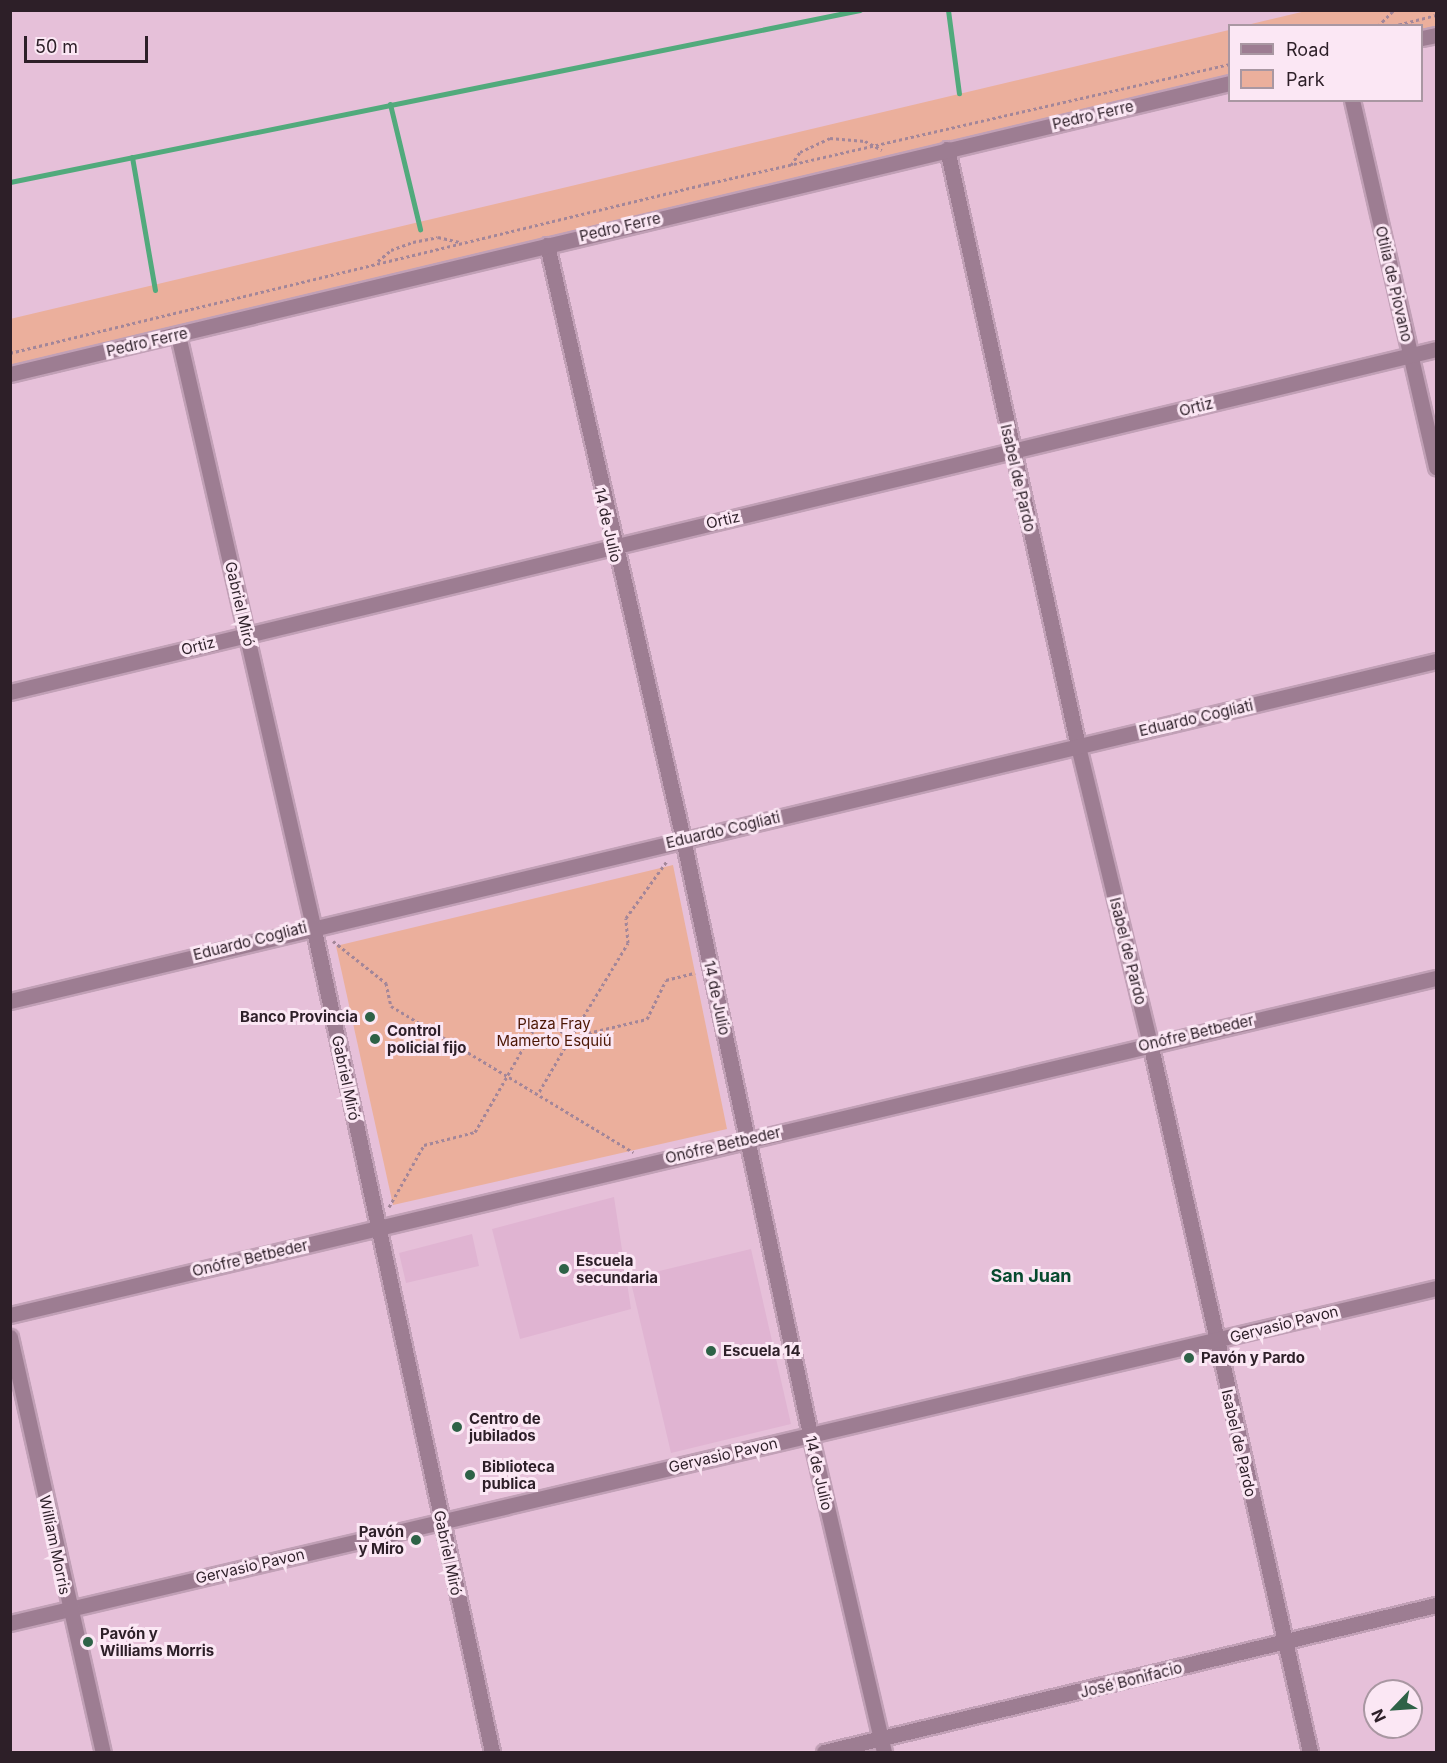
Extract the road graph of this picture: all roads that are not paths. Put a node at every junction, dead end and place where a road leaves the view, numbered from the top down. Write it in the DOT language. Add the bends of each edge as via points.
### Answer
graph roads {
  1 [pos="1228,83"];
  2 [pos="1352,102"];
  3 [pos="947,149"];
  4 [pos="547,245"];
  5 [pos="178,335"];
  6 [pos="1437,349"];
  7 [pos="1411,355"];
  8 [pos="10,374"];
  9 [pos="1012,452"];
  10 [pos="1437,468"];
  11 [pos="613,545"];
  12 [pos="247,634"];
  13 [pos="1437,661"];
  14 [pos="10,692"];
  15 [pos="1078,746"];
  16 [pos="683,839"];
  17 [pos="313,926"];
  18 [pos="1437,978"];
  19 [pos="10,1001"];
  20 [pos="1150,1043"];
  21 [pos="747,1139"];
  22 [pos="378,1227"];
  23 [pos="1437,1287"];
  24 [pos="10,1315"];
  25 [pos="10,1337"];
  26 [pos="1215,1341"];
  27 [pos="810,1434"];
  28 [pos="441,1521"];
  29 [pos="1437,1605"];
  30 [pos="69,1609"];
  31 [pos="10,1623"];
  32 [pos="1285,1643"];
  33 [pos="882,1746"];
  34 [pos="103,1752"];
  35 [pos="492,1752"];
  36 [pos="824,1752"];
  37 [pos="1310,1752"];
  1 -- 3 [label="street, Pedro Ferre"];
  2 -- 7 [label="street, Otilia de Piovano"];
  3 -- 4 [label="street, Pedro Ferre"];
  3 -- 9 [label="street, Isabel de Pardo"];
  4 -- 5 [label="street, Pedro Ferre"];
  4 -- 11 [label="street, 14 de Julio"];
  5 -- 8 [label="street, Pedro Ferre"];
  5 -- 12 [label="street, Gabriel Miró"];
  6 -- 7 [label="street, Ortiz"];
  7 -- 9 [label="street, Ortiz"];
  7 -- 10 [label="street, Otilia de Piovano"];
  9 -- 11 [label="street, Ortiz"];
  9 -- 15 [label="street, Isabel de Pardo"];
  11 -- 12 [label="street, Ortiz"];
  11 -- 16 [label="street, 14 de Julio"];
  12 -- 14 [label="street, Ortiz"];
  12 -- 17 [label="street, Gabriel Miró"];
  13 -- 15 [label="street, Eduardo Cogliati"];
  15 -- 16 [label="street, Eduardo Cogliati"];
  15 -- 20 [label="street, Isabel de Pardo"];
  16 -- 17 [label="street, Eduardo Cogliati"];
  16 -- 21 [label="street, 14 de Julio"];
  17 -- 19 [label="street, Eduardo Cogliati"];
  17 -- 22 [label="street, Gabriel Miró"];
  18 -- 20 [label="street, Onófre Betbeder"];
  20 -- 21 [label="street, Onófre Betbeder"];
  20 -- 26 [label="street, Isabel de Pardo"];
  21 -- 22 [label="street, Onófre Betbeder"];
  21 -- 27 [label="street, 14 de Julio"];
  22 -- 24 [label="street, Onófre Betbeder"];
  22 -- 28 [label="street, Gabriel Miró"];
  23 -- 26 [label="street, Gervasio Pavon"];
  25 -- 30 [label="street, William Morris"];
  26 -- 27 [label="street, Gervasio Pavon"];
  26 -- 32 [label="street, Isabel de Pardo"];
  27 -- 28 [label="street, Gervasio Pavon"];
  27 -- 33 [label="street, 14 de Julio"];
  28 -- 30 [label="street, Gervasio Pavon"];
  28 -- 35 [label="street, Gabriel Miró"];
  29 -- 32 [label="street, José Bonifacio"];
  30 -- 31 [label="street, Gervasio Pavon"];
  30 -- 34 [label="street, William Morris"];
  32 -- 33 [label="street, José Bonifacio"];
  32 -- 37 [label="street, Isabel de Pardo"];
  33 -- 36 [label="street, José Bonifacio"];
}
